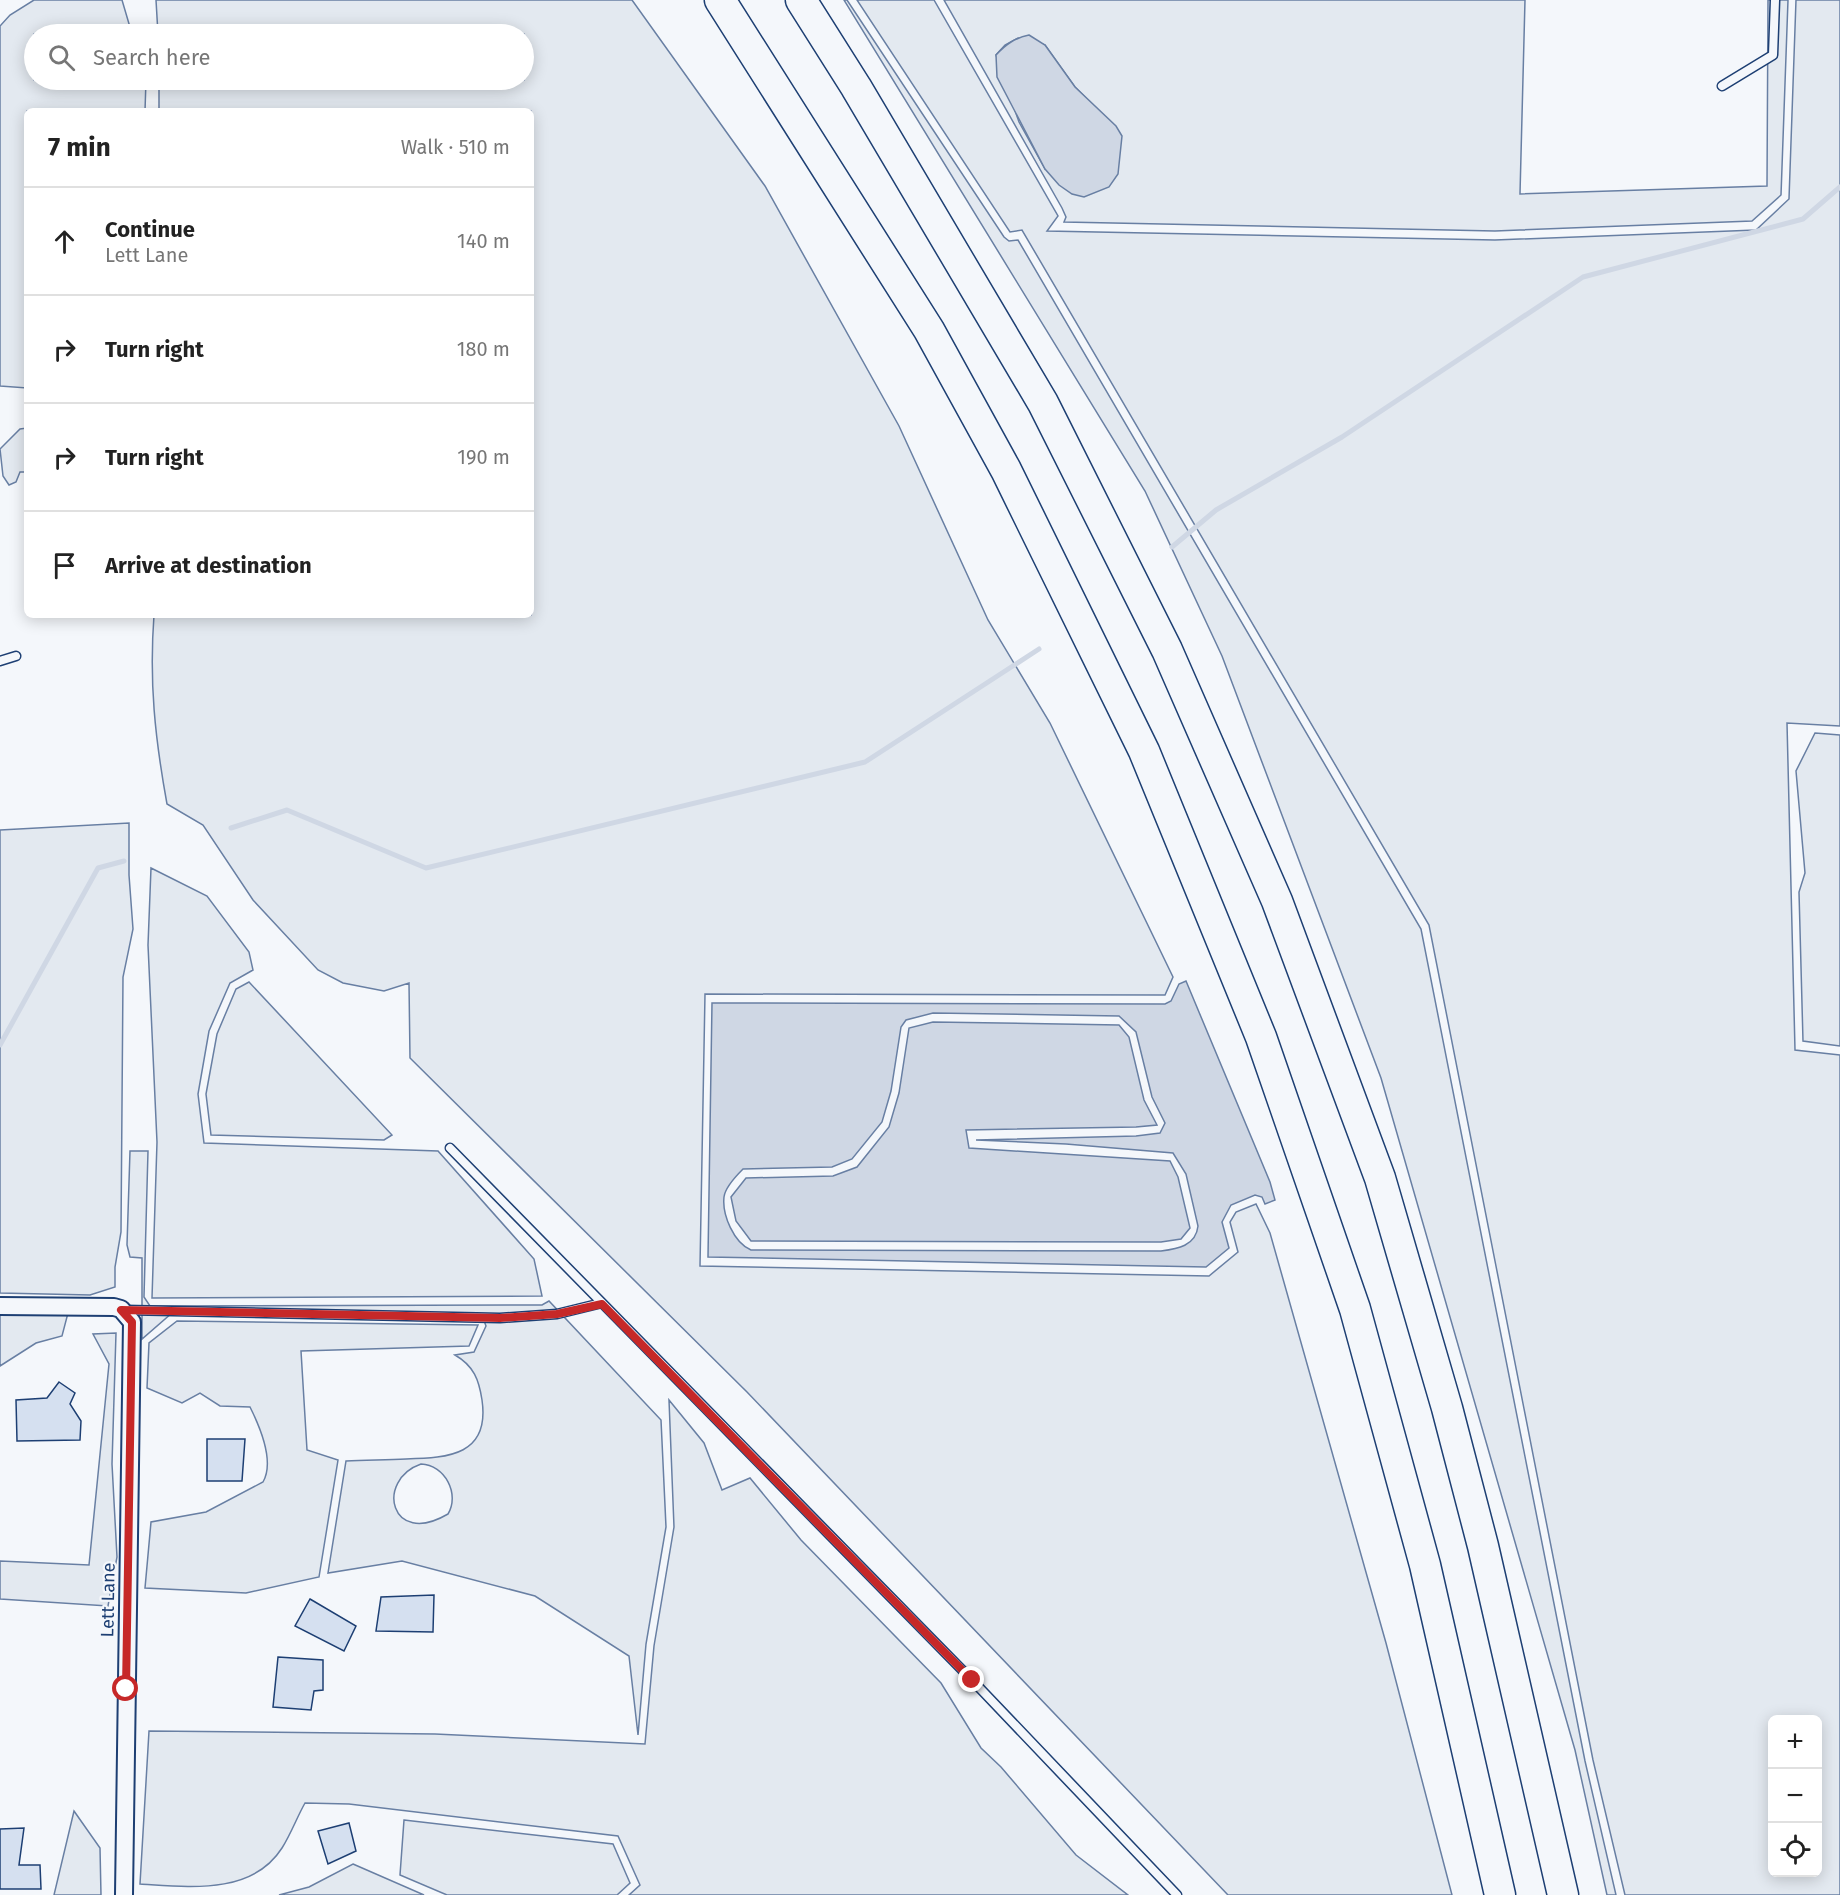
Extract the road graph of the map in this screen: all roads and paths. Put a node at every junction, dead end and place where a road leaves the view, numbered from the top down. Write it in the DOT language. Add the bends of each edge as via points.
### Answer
graph roads {
  1 [pos="720,0"];
  2 [pos="801,0"];
  3 [pos="1775,0"];
  4 [pos="1722,86"];
  5 [pos="16,656"];
  6 [pos="0,661"];
  7 [pos="450,1148"];
  8 [pos="602,1304"];
  9 [pos="0,1306"];
  10 [pos="121,1310"];
  11 [pos="124,1895"];
  12 [pos="1177,1895"];
  13 [pos="1500,1895"];
  14 [pos="1563,1895"];
  1 -- 13 [label="highway" via="929,330 1006,470 1144,751 1261,1037 1355,1310 1425,1565"];
  2 -- 14 [label="highway" via="1043,403 1167,650 1277,902 1380,1178 1437,1373 1483,1546"];
  3 -- 4 [label="lane" via="1773,55"];
  5 -- 6 [label="lane"];
  7 -- 8 [label="lane"];
  8 -- 10 [label="lane" via="557,1314 500,1318"];
  8 -- 12 [label="lane"];
  9 -- 10 [label="street"];
  10 -- 11 [label="street, Lett Lane" via="132,1322"];
}
